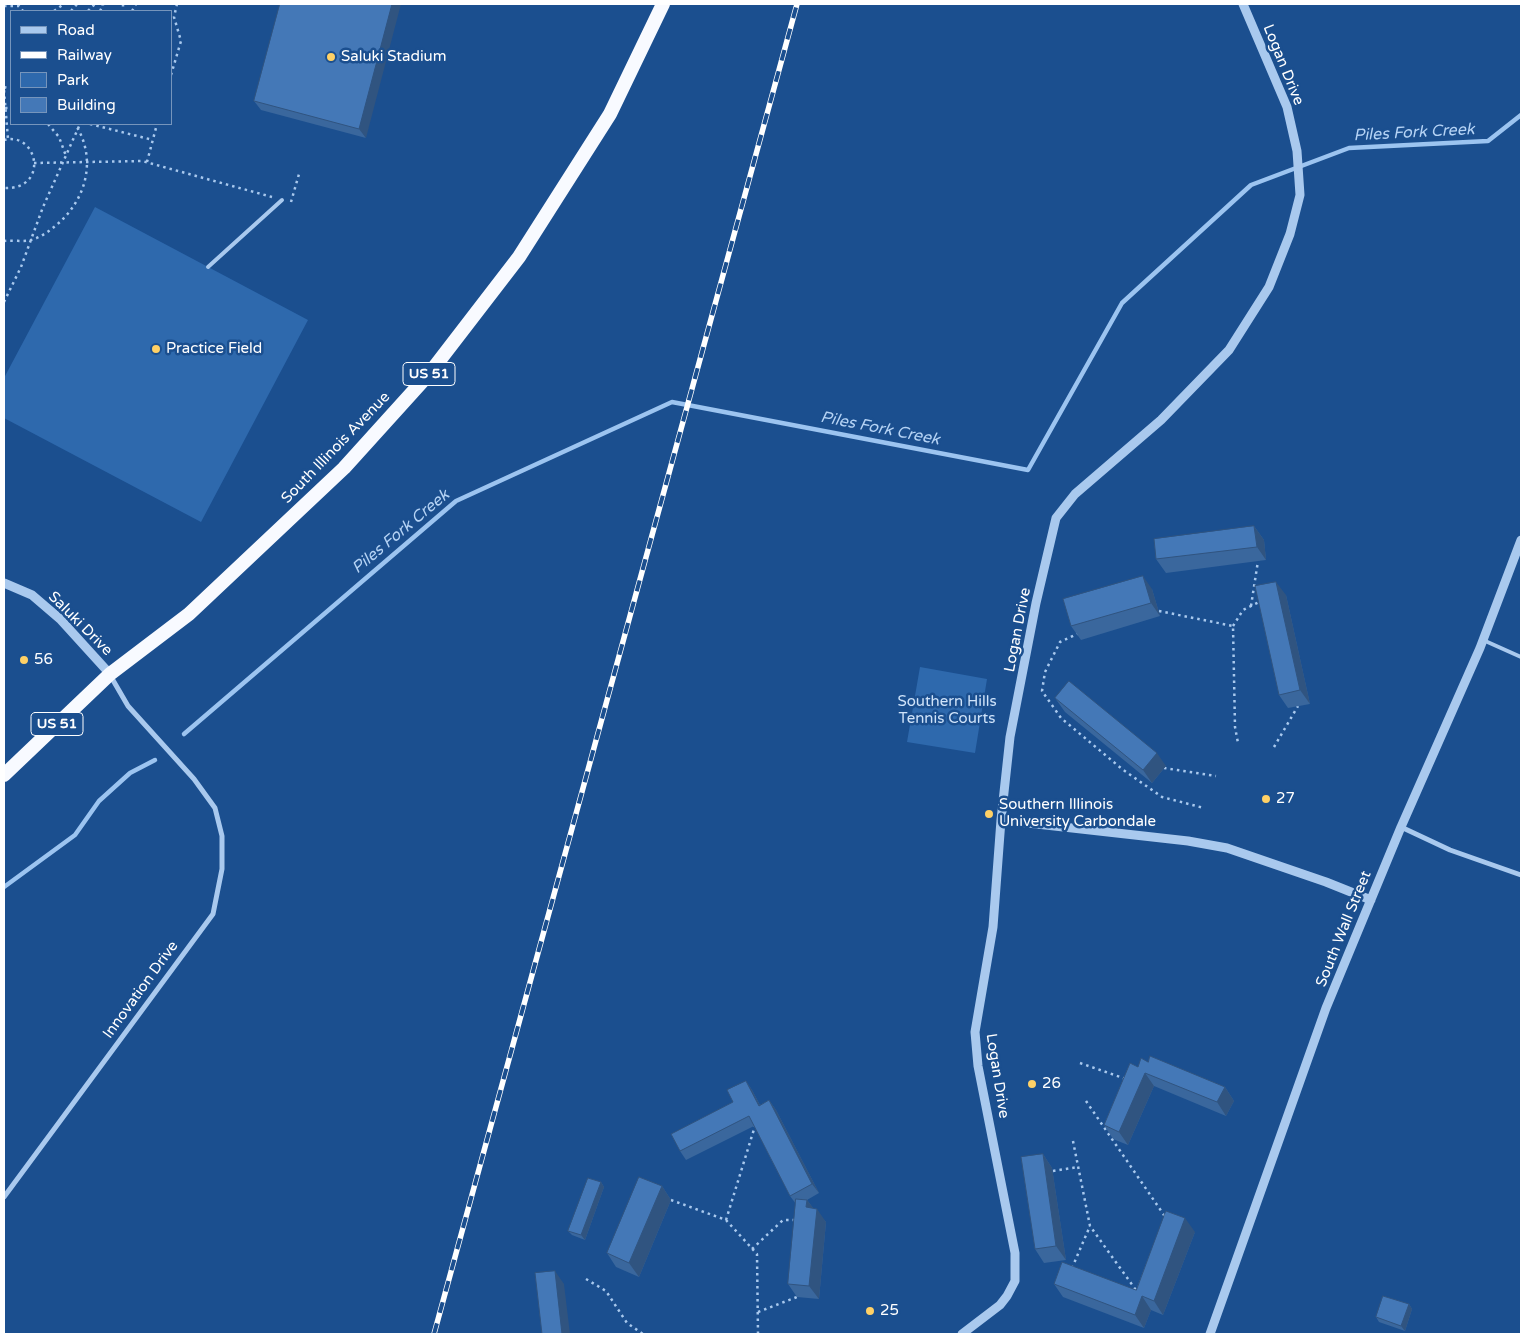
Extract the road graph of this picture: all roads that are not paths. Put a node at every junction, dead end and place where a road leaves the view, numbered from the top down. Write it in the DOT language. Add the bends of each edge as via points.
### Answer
graph roads {
  1 [pos="663,4"];
  2 [pos="1243,4"];
  3 [pos="282,200"];
  4 [pos="208,267"];
  5 [pos="1521,540"];
  6 [pos="4,583"];
  7 [pos="1483,640"];
  8 [pos="1521,658"];
  9 [pos="110,674"];
  10 [pos="4,775"];
  11 [pos="1001,820"];
  12 [pos="1401,827"];
  13 [pos="1521,874"];
  14 [pos="1371,900"];
  15 [pos="4,1197"];
  16 [pos="962,1334"];
  17 [pos="1210,1334"];
  1 -- 9 [label="highway, South Illinois Avenue / US 51" via="610,114 519,257 429,374 344,468 189,614"];
  2 -- 11 [label="street, Logan Drive" via="1287,107 1298,159 1300,195 1290,234 1269,287 1229,350 1161,420 1075,494 1056,518 1010,737"];
  3 -- 4 [label="lane"];
  5 -- 7 [label="street, South Wall Street"];
  6 -- 9 [label="street, Saluki Drive" via="32,595 60,619"];
  7 -- 8 [label="lane"];
  7 -- 12 [label="street, South Wall Street"];
  9 -- 10 [label="highway, South Illinois Avenue / US 51"];
  9 -- 15 [label="street, Innovation Drive" via="128,706 194,779 215,808 222,836 222,869 213,914"];
  11 -- 14 [label="street" via="1227,848"];
  11 -- 16 [label="street, Logan Drive" via="993,927 975,1032 978,1066 1015,1253 1015,1281 1000,1305"];
  12 -- 13 [label="street" via="1450,850"];
  12 -- 14 [label="street, South Wall Street"];
  14 -- 17 [label="street, South Wall Street" via="1326,1008"];
}
